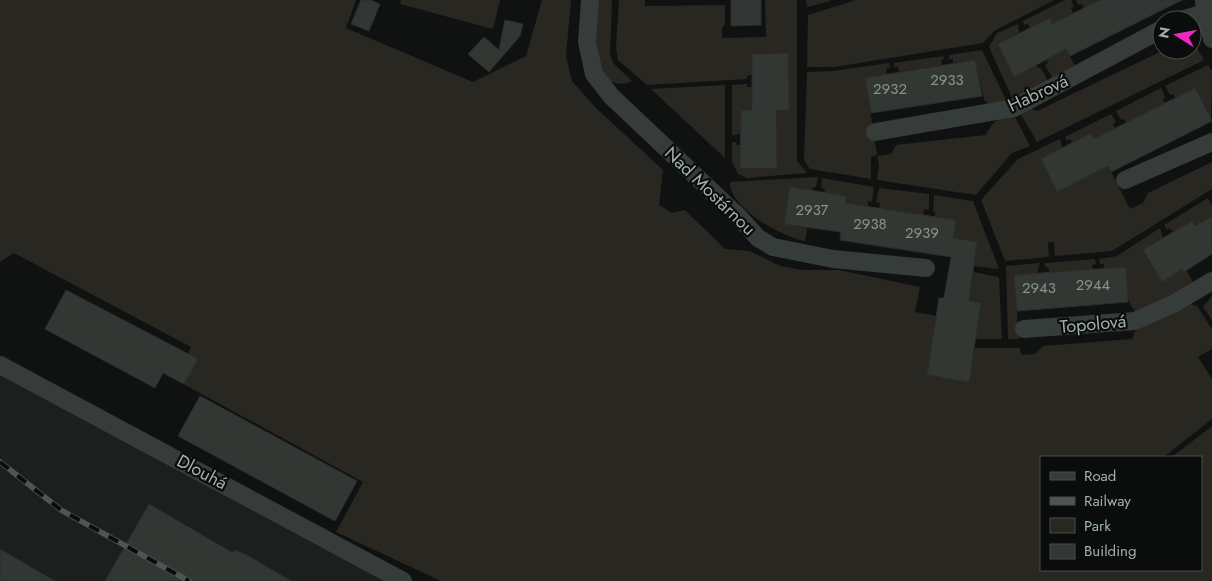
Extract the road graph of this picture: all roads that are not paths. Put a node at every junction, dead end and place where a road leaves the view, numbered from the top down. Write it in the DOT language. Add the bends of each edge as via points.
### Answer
graph roads {
  1 [pos="590,0"];
  2 [pos="1204,6"];
  3 [pos="1152,35"];
  4 [pos="1212,39"];
  5 [pos="875,132"];
  6 [pos="1212,142"];
  7 [pos="1125,180"];
  8 [pos="926,268"];
  9 [pos="1212,281"];
  10 [pos="1024,329"];
  11 [pos="0,365"];
  12 [pos="403,581"];
  1 -- 8 [label="street, Nad Mostárnou" via="588,42 594,74 611,96 758,238 772,247 833,259"];
  2 -- 4 [label="street"];
  3 -- 5 [label="street, Habrová" via="1014,108"];
  6 -- 7 [label="street"];
  9 -- 10 [label="street, Topolová" via="1175,303 1134,321"];
  11 -- 12 [label="street, Dlouhá"];
}
